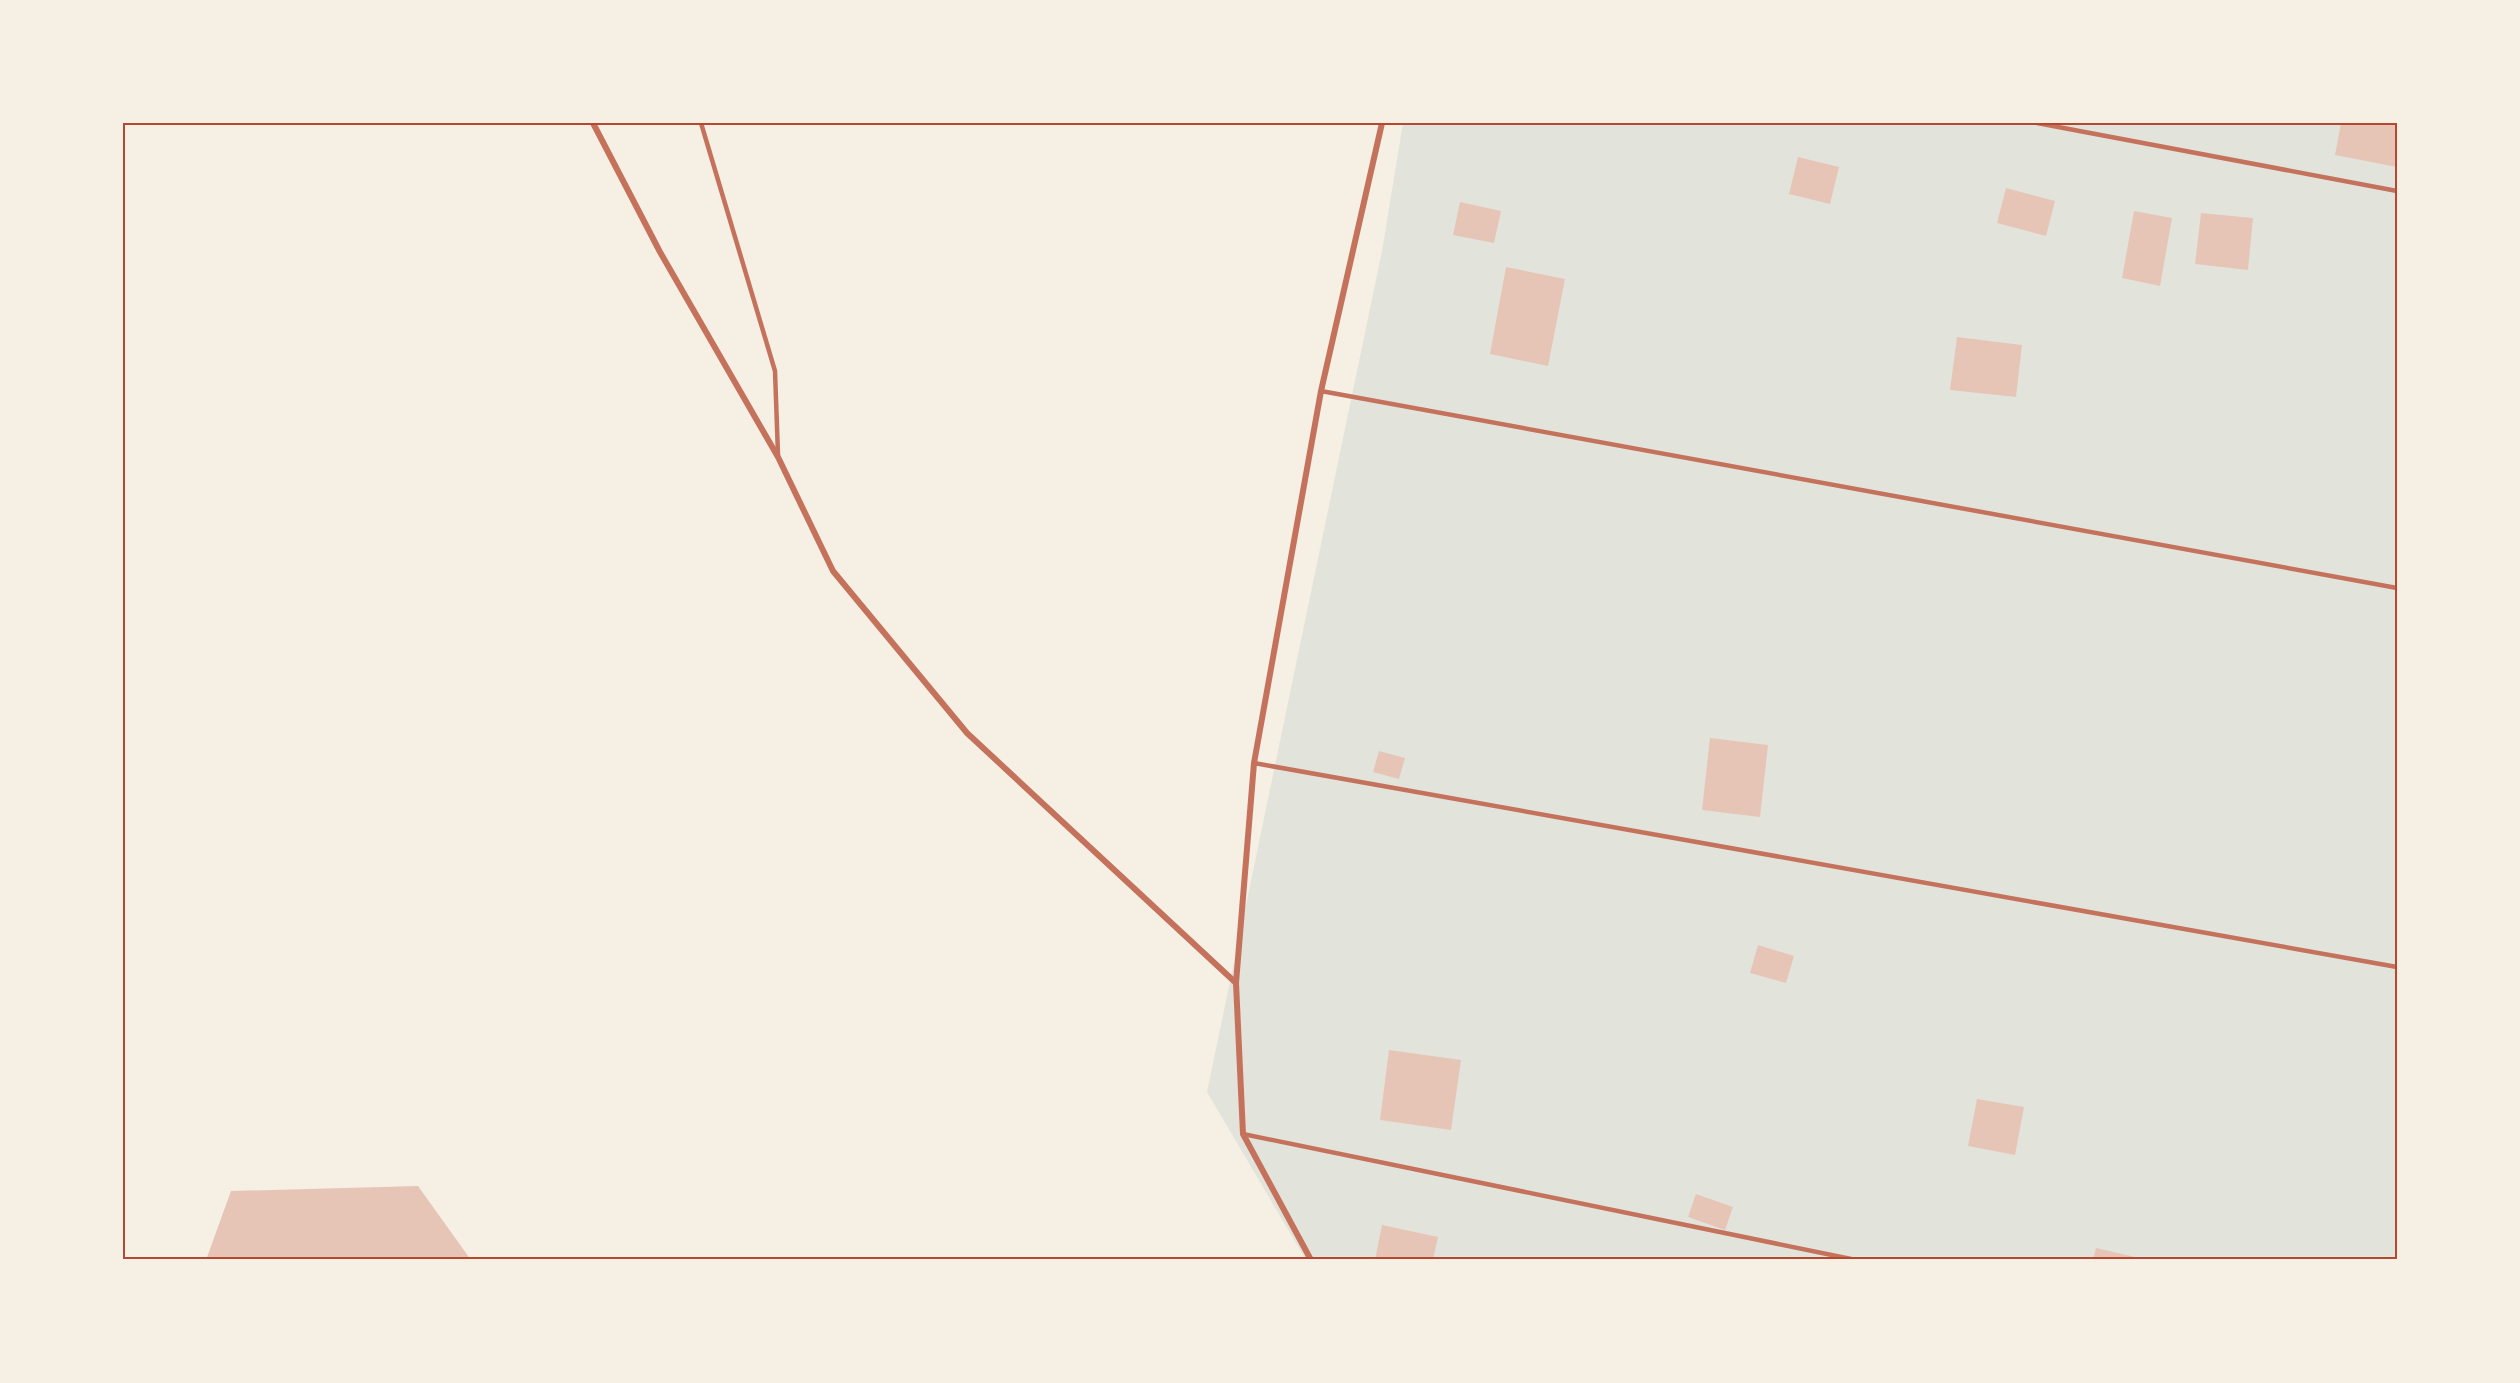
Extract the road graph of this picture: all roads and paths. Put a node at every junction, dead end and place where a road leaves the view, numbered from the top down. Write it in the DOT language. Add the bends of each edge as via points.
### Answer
graph roads {
  1 [pos="593,123"];
  2 [pos="702,123"];
  3 [pos="1382,123"];
  4 [pos="2037,123"];
  5 [pos="2397,191"];
  6 [pos="1321,391"];
  7 [pos="778,458"];
  8 [pos="2397,588"];
  9 [pos="1254,763"];
  10 [pos="2397,967"];
  11 [pos="1236,983"];
  12 [pos="1243,1134"];
  13 [pos="1311,1260"];
  14 [pos="1856,1260"];
  1 -- 7 [label="street" via="660,252"];
  2 -- 7 [label="lane" via="775,371"];
  3 -- 6 [label="street"];
  4 -- 5 [label="lane"];
  6 -- 8 [label="lane"];
  6 -- 9 [label="street"];
  7 -- 11 [label="street" via="833,571 967,733"];
  9 -- 10 [label="lane"];
  9 -- 11 [label="street"];
  11 -- 12 [label="street"];
  12 -- 13 [label="street"];
  12 -- 14 [label="lane"];
}
